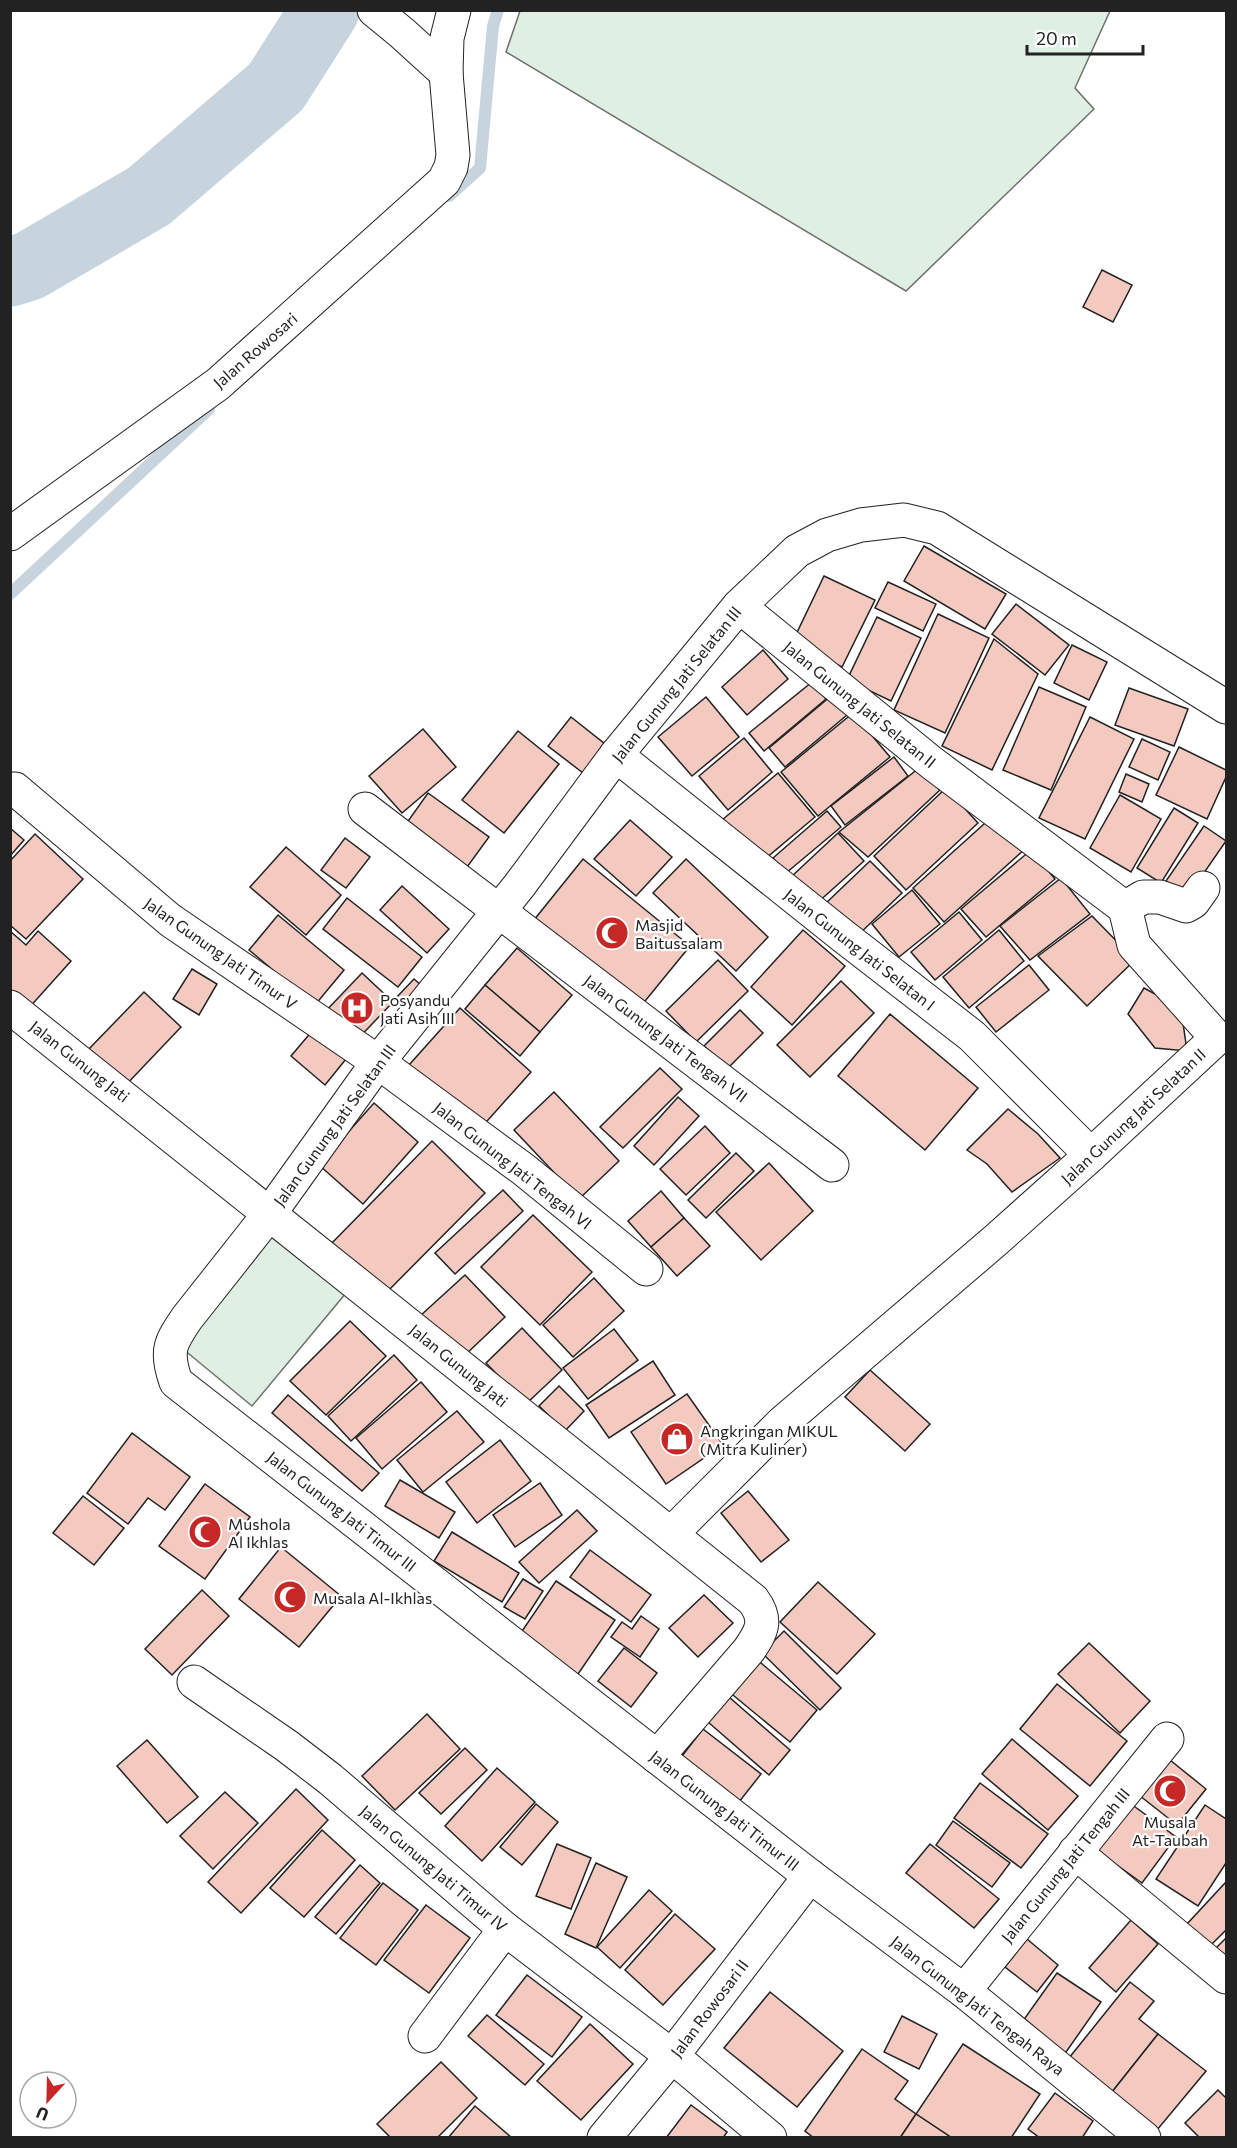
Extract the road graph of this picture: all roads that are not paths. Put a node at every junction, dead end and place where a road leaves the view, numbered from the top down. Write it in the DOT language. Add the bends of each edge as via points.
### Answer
graph roads {
  1 [pos="374,10"];
  2 [pos="454,10"];
  3 [pos="446,73"];
  4 [pos="10,534"];
  5 [pos="739,606"];
  6 [pos="1227,707"];
  7 [pos="616,755"];
  8 [pos="15,789"];
  9 [pos="365,809"];
  10 [pos="1203,888"];
  11 [pos="1125,908"];
  12 [pos="498,912"];
  13 [pos="10,1007"];
  14 [pos="378,1062"];
  15 [pos="1091,1155"];
  16 [pos="832,1165"];
  17 [pos="270,1213"];
  18 [pos="646,1269"];
  19 [pos="671,1534"];
  20 [pos="194,1682"];
  21 [pos="1167,1739"];
  22 [pos="657,1757"];
  23 [pos="1075,1852"];
  24 [pos="810,1876"];
  25 [pos="505,1929"];
  26 [pos="1227,1977"];
  27 [pos="964,1991"];
  28 [pos="425,2036"];
  29 [pos="672,2056"];
  30 [pos="604,2138"];
  31 [pos="770,2138"];
  32 [pos="1144,2138"];
  1 -- 3 [label="street"];
  2 -- 3 [label="street, Jalan Rowosari" via="447,38"];
  3 -- 4 [label="street, Jalan Rowosari" via="453,155 444,181 218,384"];
  5 -- 6 [label="street, Jalan Gunung Jati Selatan III" via="797,551 827,535 883,522 920,523 957,539"];
  5 -- 7 [label="street, Jalan Gunung Jati Selatan III"];
  5 -- 11 [label="street, Jalan Gunung Jati Selatan II" via="932,763"];
  7 -- 12 [label="street, Jalan Gunung Jati Selatan III"];
  7 -- 15 [label="street, Jalan Gunung Jati Selatan I" via="972,1036"];
  8 -- 14 [label="street, Jalan Gunung Jati Timur V" via="170,920"];
  9 -- 12 [label="street, Jalan Gunung Jati Tengah VII"];
  10 -- 11 [label="street" via="1186,906 1160,897 1143,897"];
  11 -- 15 [label="street, Jalan Gunung Jati Selatan II" via="1134,945 1217,1038"];
  12 -- 14 [label="street, Jalan Gunung Jati Selatan III"];
  12 -- 16 [label="street, Jalan Gunung Jati Tengah VII"];
  13 -- 17 [label="street, Jalan Gunung Jati"];
  14 -- 17 [label="street, Jalan Gunung Jati Selatan III"];
  14 -- 18 [label="street, Jalan Gunung Jati Tengah VI" via="523,1169"];
  15 -- 19 [label="street, Jalan Gunung Jati Selatan II" via="782,1423"];
  17 -- 19 [label="street, Jalan Gunung Jati"];
  17 -- 22 [label="street, Jalan Gunung Jati Timur III" via="176,1335 169,1355 176,1382"];
  19 -- 22 [label="street, Jalan Gunung Jati" via="753,1600 762,1621 749,1650"];
  20 -- 25 [label="street, Jalan Gunung Jati Timur IV" via="330,1779"];
  21 -- 23 [label="street, Jalan Gunung Jati Tengah III"];
  22 -- 24 [label="street, Jalan Gunung Jati Timur III"];
  23 -- 26 [label="street"];
  23 -- 27 [label="street, Jalan Gunung Jati Tengah III"];
  24 -- 27 [label="street, Jalan Gunung Jati Tengah Raya"];
  24 -- 29 [label="street, Jalan Rowosari II"];
  25 -- 28 [label="street"];
  25 -- 29 [label="street, Jalan Gunung Jati Timur IV"];
  27 -- 32 [label="street, Jalan Gunung Jati Tengah Raya"];
  29 -- 30 [label="street, Jalan Rowosari II"];
  29 -- 31 [label="street, Jalan Gunung Jati Timur IV"];
}
